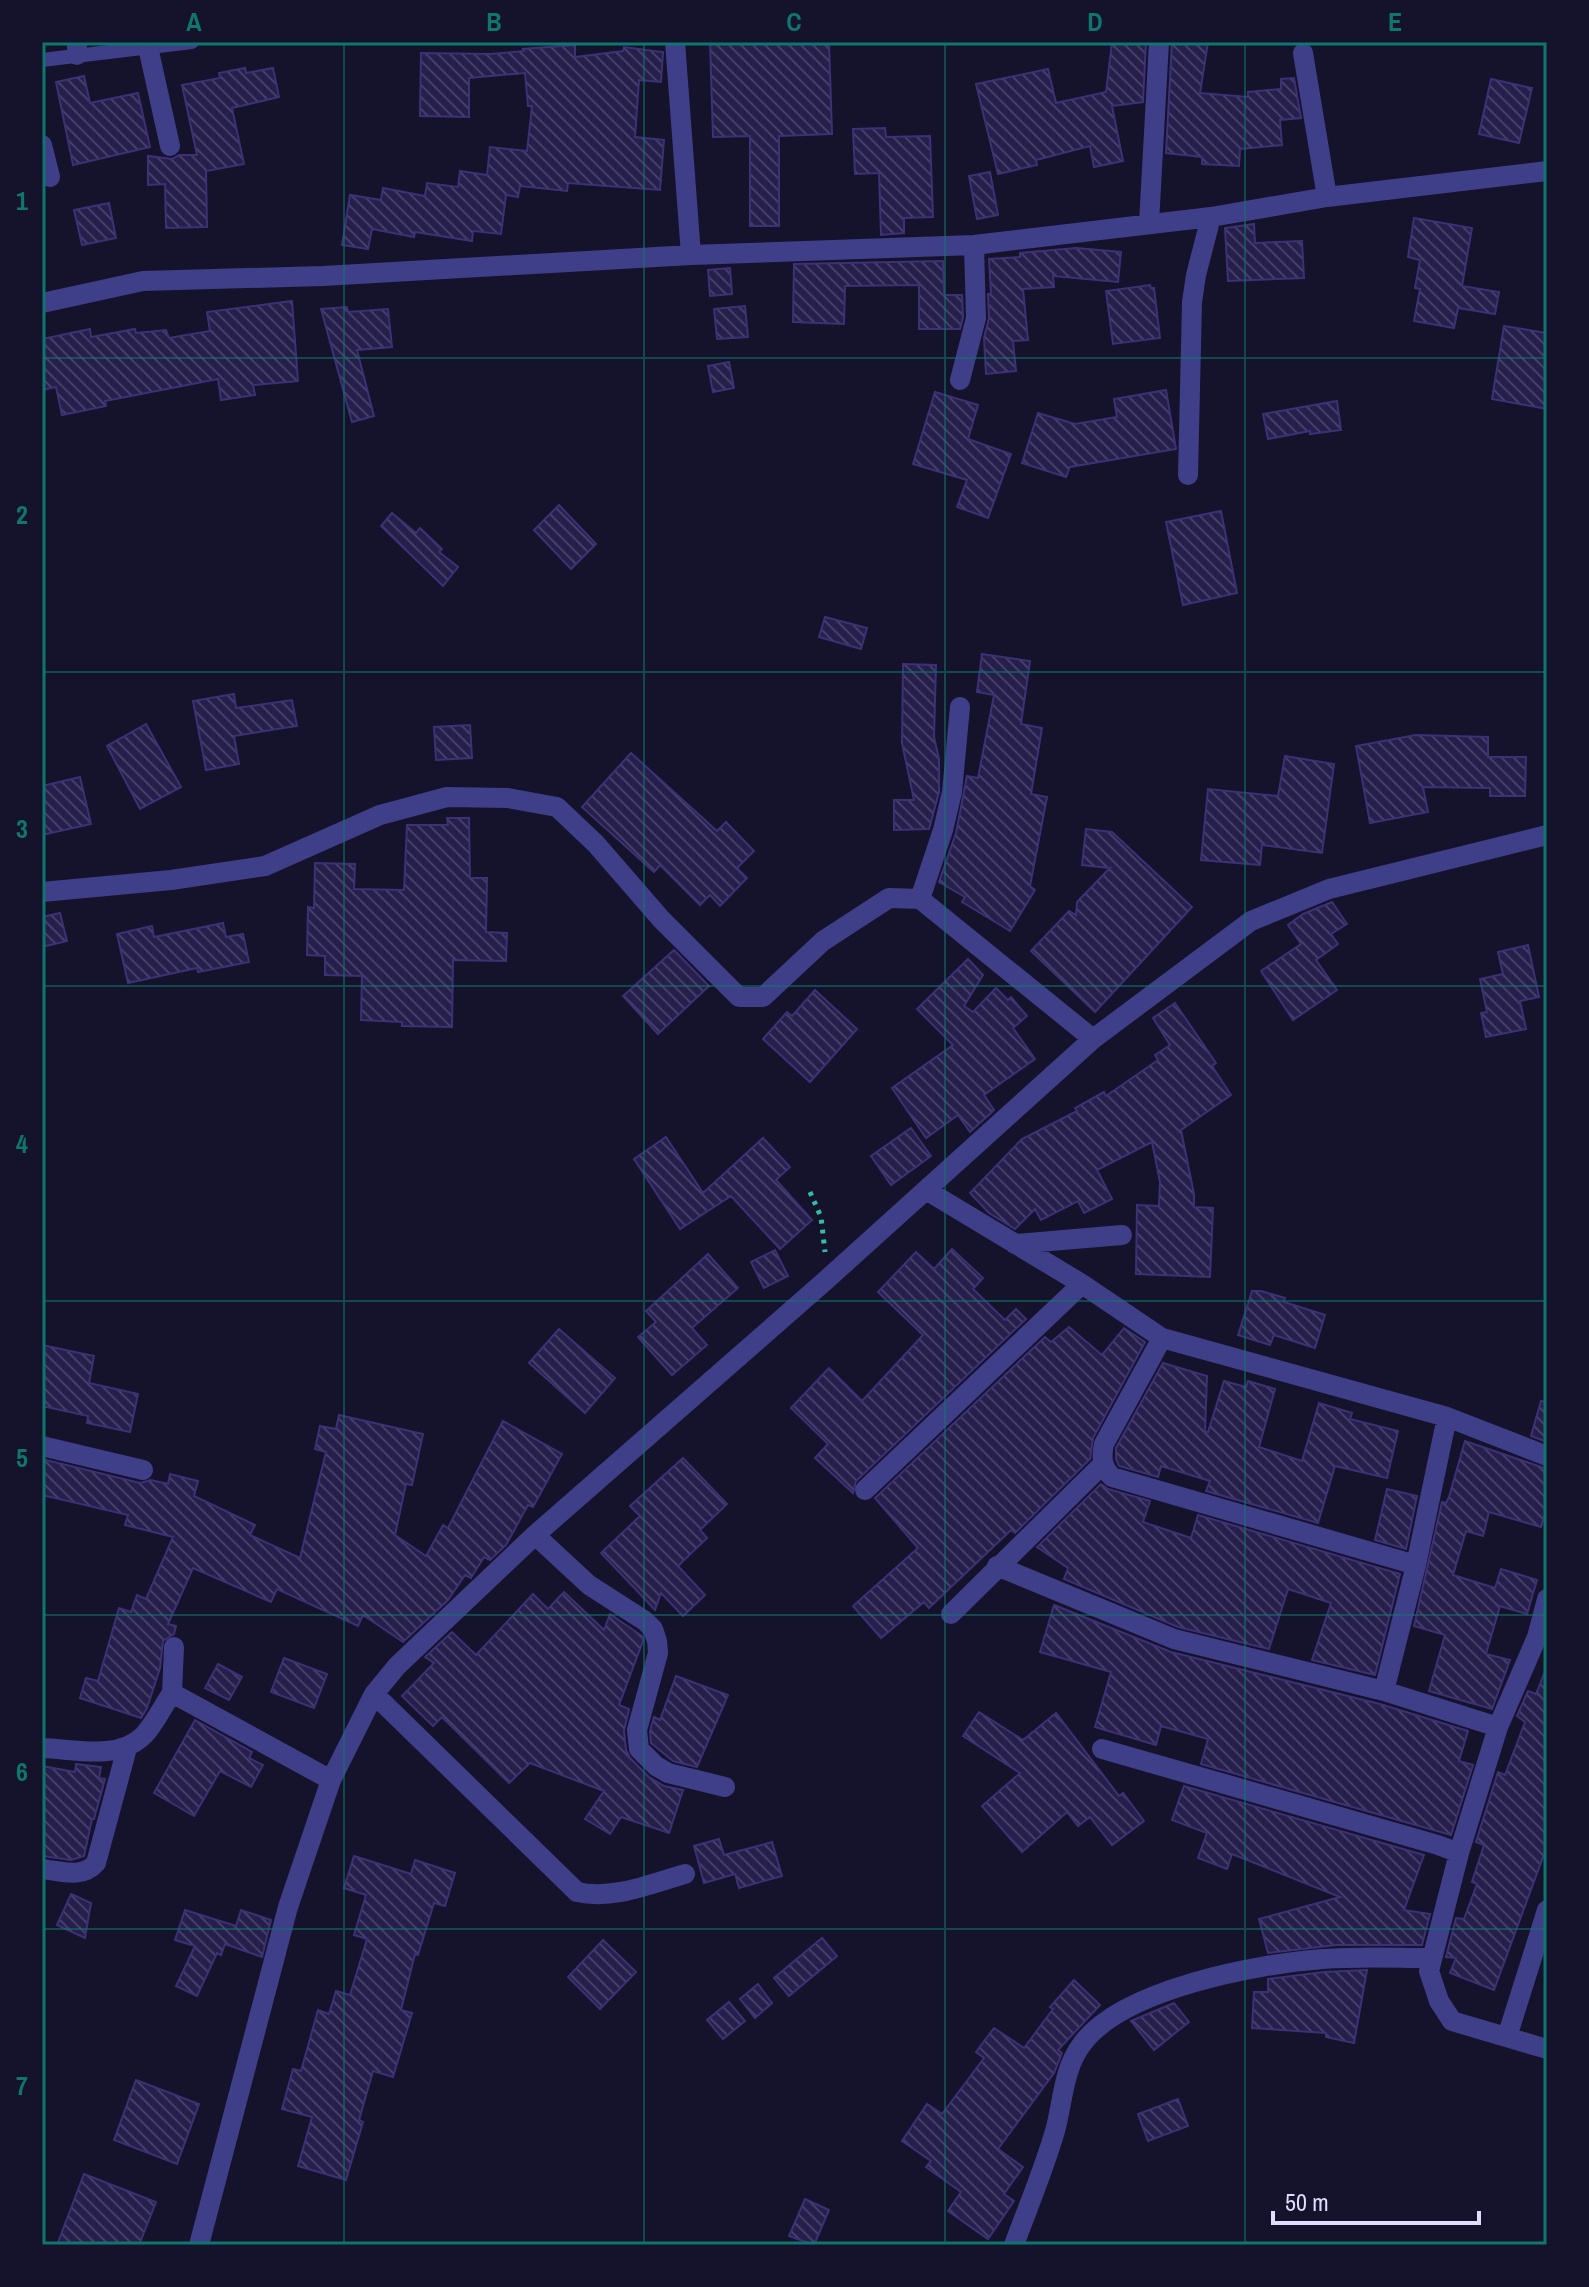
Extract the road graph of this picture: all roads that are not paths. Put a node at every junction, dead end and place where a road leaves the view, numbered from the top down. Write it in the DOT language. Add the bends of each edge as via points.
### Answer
graph roads {
  1 [pos="192,42"];
  2 [pos="675,42"];
  3 [pos="1159,42"];
  4 [pos="148,47"];
  5 [pos="77,48"];
  6 [pos="1303,53"];
  7 [pos="42,60"];
  8 [pos="42,145"];
  9 [pos="170,146"];
  10 [pos="1547,171"];
  11 [pos="50,177"];
  12 [pos="1327,197"];
  13 [pos="1211,217"];
  14 [pos="1149,223"];
  15 [pos="974,245"];
  16 [pos="691,255"];
  17 [pos="42,303"];
  18 [pos="960,380"];
  19 [pos="1188,475"];
  20 [pos="960,707"];
  21 [pos="1547,835"];
  22 [pos="42,892"];
  23 [pos="920,899"];
  24 [pos="1093,1039"];
  25 [pos="926,1190"];
  26 [pos="1122,1235"];
  27 [pos="1015,1244"];
  28 [pos="1082,1284"];
  29 [pos="1162,1338"];
  30 [pos="1447,1417"];
  31 [pos="42,1446"];
  32 [pos="1547,1456"];
  33 [pos="1103,1464"];
  34 [pos="143,1470"];
  35 [pos="865,1490"];
  36 [pos="535,1535"];
  37 [pos="1416,1565"];
  38 [pos="997,1566"];
  39 [pos="1547,1599"];
  40 [pos="951,1614"];
  41 [pos="174,1647"];
  42 [pos="1384,1691"];
  43 [pos="172,1693"];
  44 [pos="374,1694"];
  45 [pos="1498,1727"];
  46 [pos="42,1748"];
  47 [pos="127,1748"];
  48 [pos="1102,1749"];
  49 [pos="331,1780"];
  50 [pos="725,1787"];
  51 [pos="1459,1853"];
  52 [pos="42,1869"];
  53 [pos="685,1874"];
  54 [pos="1547,1910"];
  55 [pos="1432,1958"];
  56 [pos="1507,2037"];
  57 [pos="1547,2049"];
  58 [pos="199,2245"];
  59 [pos="1014,2245"];
  1 -- 4 [label="lane"];
  2 -- 16 [label="street"];
  3 -- 14 [label="street"];
  4 -- 5 [label="lane"];
  4 -- 9 [label="street"];
  5 -- 7 [label="lane"];
  6 -- 12 [label="street"];
  8 -- 11 [label="street"];
  10 -- 12 [label="street"];
  12 -- 13 [label="street"];
  13 -- 14 [label="street"];
  13 -- 19 [label="street" via="1192,302"];
  14 -- 15 [label="street"];
  15 -- 16 [label="street"];
  15 -- 18 [label="street" via="976,318"];
  16 -- 17 [label="street" via="143,281"];
  20 -- 23 [label="street" via="952,792"];
  21 -- 24 [label="street" via="1329,889 1251,921"];
  22 -- 23 [label="street" via="265,866 380,815 447,797 508,798 557,807 739,997 763,997 823,941 889,898"];
  23 -- 24 [label="street"];
  24 -- 25 [label="street"];
  25 -- 27 [label="street"];
  25 -- 36 [label="street"];
  26 -- 27 [label="street"];
  27 -- 28 [label="street"];
  28 -- 29 [label="street"];
  28 -- 35 [label="street"];
  29 -- 30 [label="street"];
  29 -- 33 [label="street" via="1104,1444"];
  30 -- 32 [label="street"];
  30 -- 37 [label="street"];
  31 -- 34 [label="street"];
  33 -- 37 [label="street" via="1112,1477"];
  33 -- 38 [label="street"];
  36 -- 44 [label="street"];
  36 -- 50 [label="street" via="589,1585 653,1629 658,1653 637,1730 639,1749 668,1773"];
  37 -- 42 [label="street"];
  38 -- 40 [label="street"];
  38 -- 42 [label="street" via="1174,1639"];
  39 -- 45 [label="street" via="1537,1637"];
  41 -- 43 [label="street"];
  42 -- 45 [label="street"];
  43 -- 47 [label="street" via="145,1734"];
  43 -- 49 [label="street"];
  44 -- 49 [label="street"];
  44 -- 53 [label="street" via="577,1892 615,1893"];
  45 -- 51 [label="street"];
  46 -- 47 [label="street"];
  47 -- 52 [label="street" via="96,1863 78,1874"];
  48 -- 51 [label="street"];
  49 -- 58 [label="street" via="288,1907"];
  51 -- 55 [label="street"];
  54 -- 56 [label="street"];
  55 -- 56 [label="street" via="1429,1971 1452,2021"];
  55 -- 59 [label="street" via="1324,1959 1261,1967 1158,1993 1121,2011 1082,2044 1073,2061"];
  56 -- 57 [label="street"];
}
